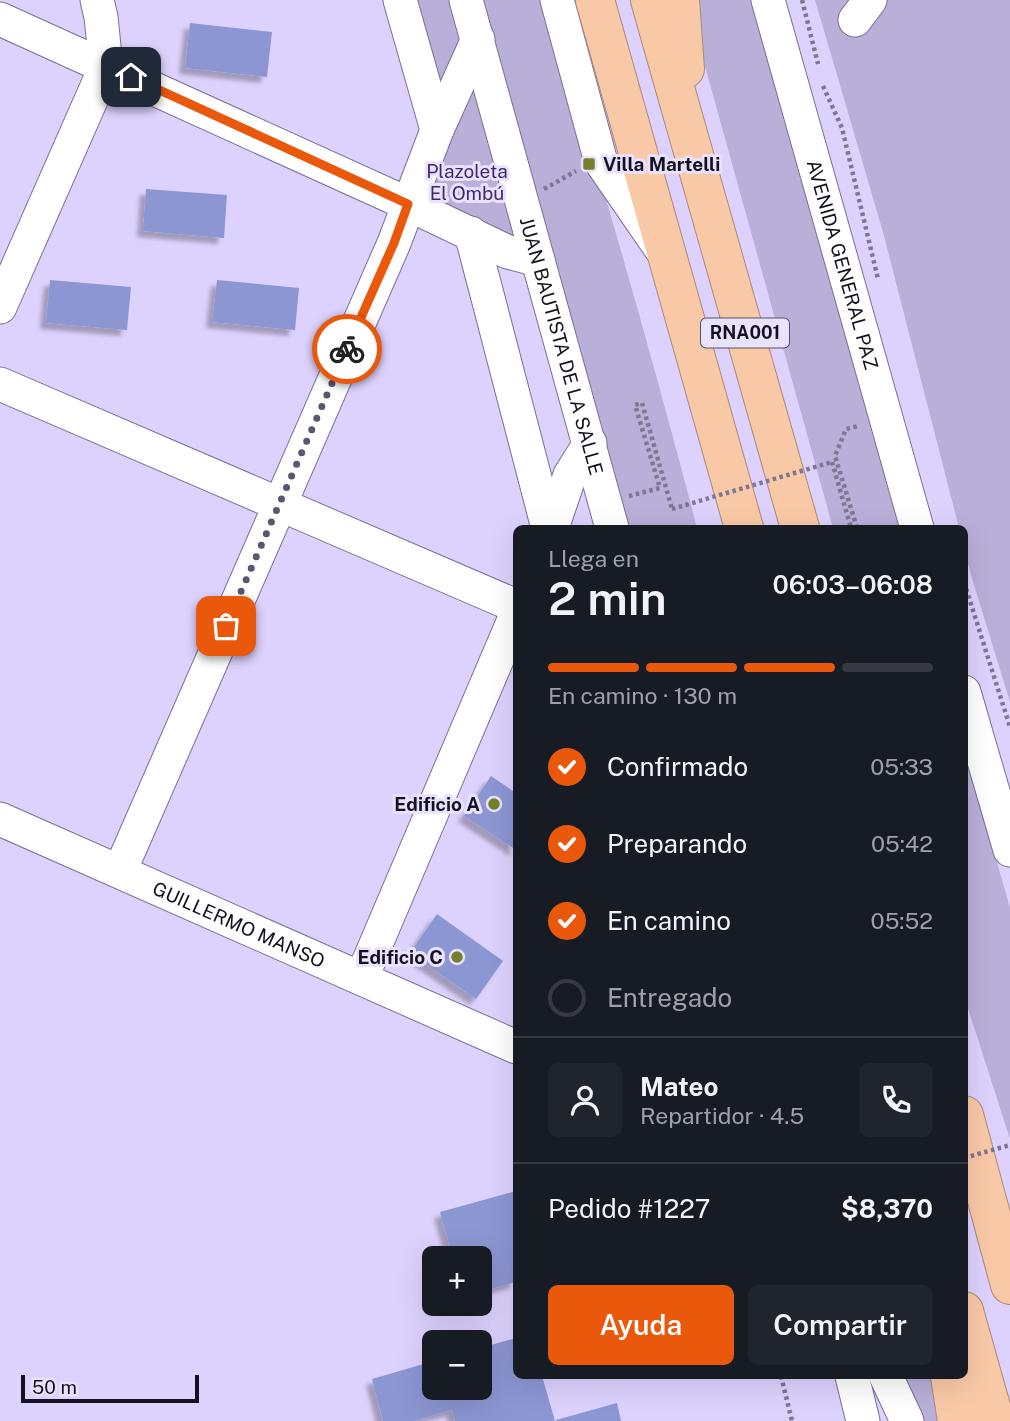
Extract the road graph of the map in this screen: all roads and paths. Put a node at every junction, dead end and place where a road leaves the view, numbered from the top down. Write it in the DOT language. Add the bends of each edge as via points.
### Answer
graph roads {
  1 [pos="96,0"];
  2 [pos="400,0"];
  3 [pos="466,0"];
  4 [pos="557,0"];
  5 [pos="595,0"];
  6 [pos="650,0"];
  7 [pos="680,0"];
  8 [pos="768,0"];
  9 [pos="0,19"];
  10 [pos="478,38"];
  11 [pos="106,66"];
  12 [pos="437,130"];
  13 [pos="688,137"];
  14 [pos="578,170"];
  15 [pos="522,201"];
  16 [pos="408,204"];
  17 [pos="471,233"];
  18 [pos="538,260"];
  19 [pos="670,262"];
  20 [pos="0,307"];
  21 [pos="0,384"];
  22 [pos="706,389"];
  23 [pos="590,443"];
  24 [pos="835,456"];
  25 [pos="279,503"];
  26 [pos="608,515"];
  27 [pos="549,525"];
  28 [pos="551,525"];
  29 [pos="724,525"];
  30 [pos="743,525"];
  31 [pos="799,525"];
  32 [pos="850,525"];
  33 [pos="856,525"];
  34 [pos="916,525"];
  35 [pos="968,595"];
  36 [pos="513,605"];
  37 [pos="513,622"];
  38 [pos="968,706"];
  39 [pos="1010,727"];
  40 [pos="0,819"];
  41 [pos="1010,850"];
  42 [pos="120,871"];
  43 [pos="362,977"];
  44 [pos="513,1046"];
  45 [pos="968,1142"];
  46 [pos="1010,1145"];
  47 [pos="971,1162"];
  48 [pos="1010,1231"];
  49 [pos="1010,1285"];
  50 [pos="968,1325"];
  51 [pos="782,1379"];
  52 [pos="853,1379"];
  53 [pos="888,1379"];
  54 [pos="950,1379"];
  55 [pos="792,1421"];
  56 [pos="863,1421"];
  57 [pos="907,1421"];
  58 [pos="957,1421"];
  59 [pos="995,1421"];
  1 -- 11 [label="street"];
  2 -- 12 [label="street"];
  3 -- 10 [label="street, JUAN BAUTISTA DE LA SALLE"];
  4 -- 19 [label="street" via="601,162"];
  5 -- 19 [label="highway, RNA001"];
  6 -- 13 [label="highway, RNA001"];
  7 -- 13 [label="highway"];
  8 -- 34 [label="street, AVENIDA GENERAL PAZ"];
  9 -- 11 [label="street"];
  10 -- 12 [label="street"];
  10 -- 15 [label="street, JUAN BAUTISTA DE LA SALLE"];
  11 -- 16 [label="street"];
  11 -- 20 [label="street"];
  12 -- 16 [label="street"];
  13 -- 31 [label="highway, RNA001"];
  14 -- 15 [label="path"];
  15 -- 18 [label="street, JUAN BAUTISTA DE LA SALLE"];
  16 -- 17 [label="street"];
  16 -- 25 [label="street"];
  17 -- 18 [label="street"];
  17 -- 27 [label="street"];
  18 -- 23 [label="street, JUAN BAUTISTA DE LA SALLE"];
  19 -- 22 [label="highway, RNA001"];
  21 -- 25 [label="street"];
  22 -- 29 [label="highway"];
  22 -- 30 [label="highway, RNA001"];
  23 -- 26 [label="street, JUAN BAUTISTA DE LA SALLE"];
  23 -- 28 [label="street" via="570,475"];
  24 -- 33 [label="path"];
  25 -- 36 [label="street"];
  25 -- 42 [label="street"];
  26 -- 32 [label="path, bridge" via="660,488 635,405 642,403 672,509 832,462"];
  35 -- 39 [label="path"];
  37 -- 43 [label="street"];
  38 -- 41 [label="street"];
  40 -- 42 [label="street, GUILLERMO MANSO"];
  42 -- 43 [label="street, GUILLERMO MANSO"];
  43 -- 44 [label="street, GUILLERMO MANSO"];
  45 -- 47 [label="highway"];
  46 -- 47 [label="path, bridge"];
  47 -- 48 [label="highway"];
  47 -- 49 [label="highway"];
  50 -- 59 [label="highway"];
  51 -- 55 [label="path"];
  52 -- 56 [label="street"];
  53 -- 57 [label="street"];
  54 -- 58 [label="highway"];
}
